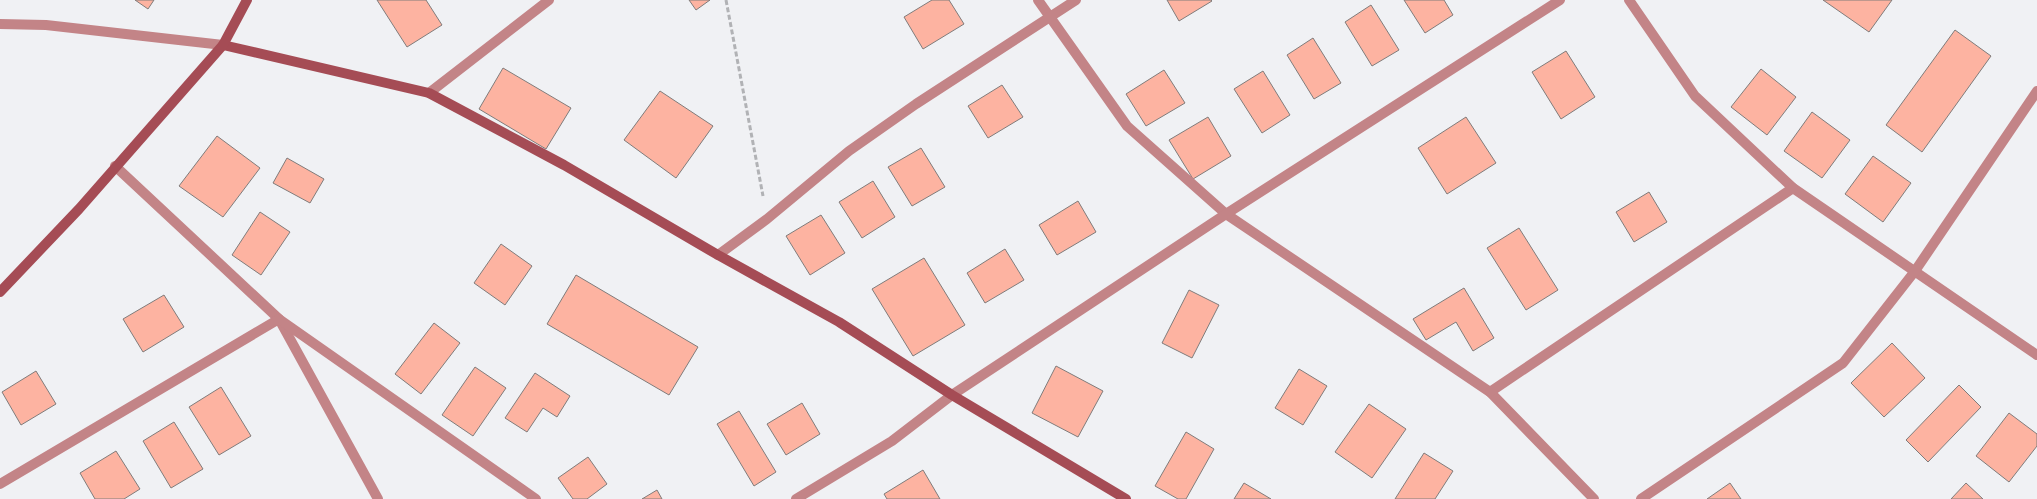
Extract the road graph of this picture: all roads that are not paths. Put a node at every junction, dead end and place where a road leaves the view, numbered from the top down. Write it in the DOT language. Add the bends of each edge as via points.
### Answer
graph roads {
  1 [pos="247,0"];
  2 [pos="549,0"];
  3 [pos="1038,0"];
  4 [pos="1076,0"];
  5 [pos="1560,0"];
  6 [pos="1630,0"];
  7 [pos="1050,17"];
  8 [pos="0,24"];
  9 [pos="223,45"];
  10 [pos="2037,91"];
  11 [pos="429,93"];
  12 [pos="115,166"];
  13 [pos="1793,188"];
  14 [pos="1226,214"];
  15 [pos="718,255"];
  16 [pos="1915,272"];
  17 [pos="0,292"];
  18 [pos="279,319"];
  19 [pos="2037,355"];
  20 [pos="1490,392"];
  21 [pos="952,395"];
  22 [pos="0,484"];
  23 [pos="378,499"];
  24 [pos="536,499"];
  25 [pos="796,499"];
  26 [pos="1126,499"];
  27 [pos="1594,499"];
  28 [pos="1641,499"];
  1 -- 9 [label="street"];
  2 -- 11 [label="street"];
  3 -- 7 [label="street"];
  4 -- 7 [label="street"];
  5 -- 14 [label="street"];
  6 -- 13 [label="street" via="1695,96"];
  7 -- 14 [label="street" via="1127,126"];
  7 -- 15 [label="street" via="849,151 768,219"];
  8 -- 9 [label="street" via="46,25"];
  9 -- 11 [label="street"];
  9 -- 12 [label="street"];
  10 -- 16 [label="street"];
  11 -- 15 [label="street" via="564,165"];
  12 -- 17 [label="street"];
  12 -- 18 [label="street"];
  13 -- 16 [label="street"];
  13 -- 20 [label="street"];
  14 -- 20 [label="street"];
  14 -- 21 [label="street"];
  15 -- 21 [label="street" via="839,322"];
  16 -- 19 [label="street"];
  16 -- 28 [label="street" via="1843,363"];
  18 -- 22 [label="street"];
  18 -- 23 [label="street"];
  18 -- 24 [label="street"];
  20 -- 27 [label="street"];
  21 -- 25 [label="street" via="892,441"];
  21 -- 26 [label="street"];
}
